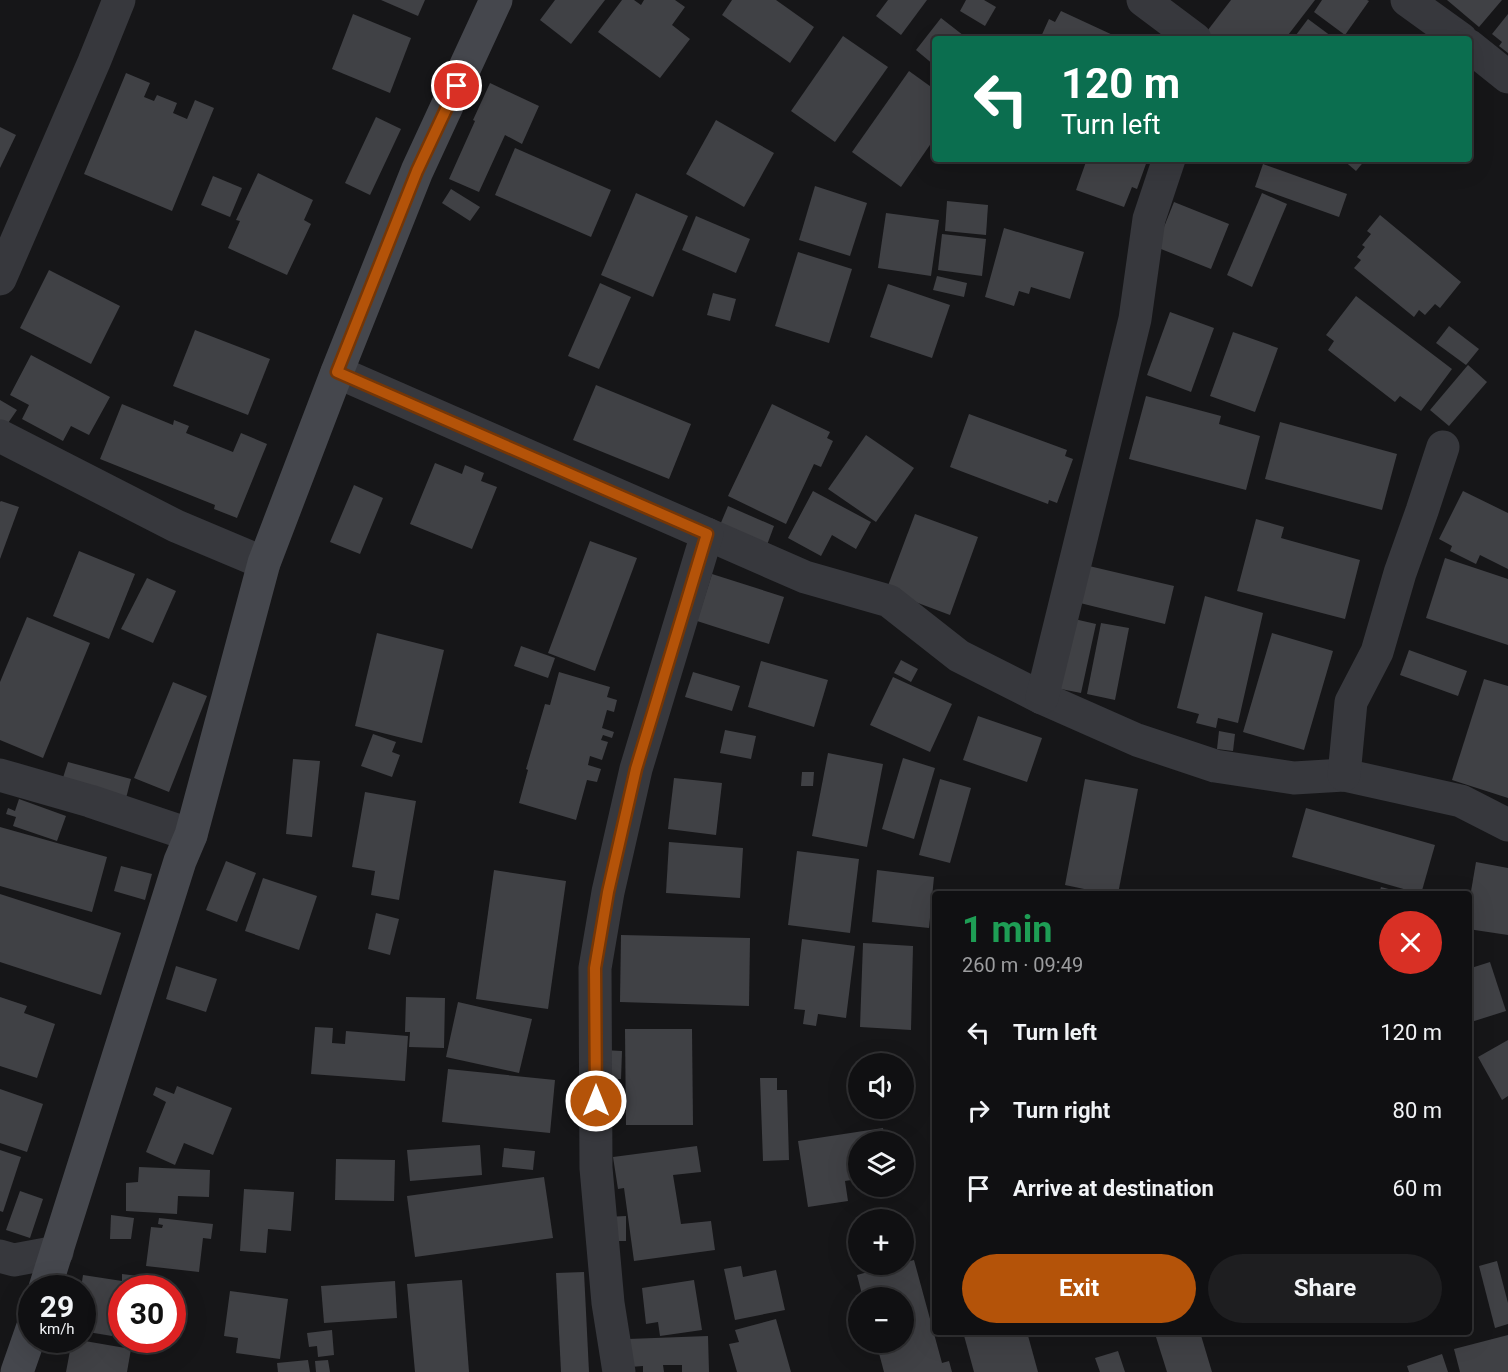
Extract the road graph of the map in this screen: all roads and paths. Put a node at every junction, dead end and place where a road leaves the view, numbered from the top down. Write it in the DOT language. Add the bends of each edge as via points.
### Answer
graph roads {
  1 [pos="119,0"];
  2 [pos="496,0"];
  3 [pos="1143,0"];
  4 [pos="1407,0"];
  5 [pos="1191,36"];
  6 [pos="1457,36"];
  7 [pos="1472,48"];
  8 [pos="1508,77"];
  9 [pos="1168,162"];
  10 [pos="0,279"];
  11 [pos="337,372"];
  12 [pos="0,436"];
  13 [pos="1443,447"];
  14 [pos="707,534"];
  15 [pos="264,562"];
  16 [pos="1042,698"];
  17 [pos="0,775"];
  18 [pos="1344,775"];
  19 [pos="1508,825"];
  20 [pos="191,835"];
  21 [pos="57,1252"];
  22 [pos="0,1256"];
  23 [pos="49,1275"];
  24 [pos="24,1353"];
  25 [pos="17,1372"];
  26 [pos="619,1372"];
  1 -- 10 [label="street"];
  2 -- 11 [label="street" via="417,171"];
  3 -- 5 [label="street"];
  4 -- 6 [label="street"];
  7 -- 8 [label="street"];
  9 -- 16 [label="street" via="1149,219 1135,320"];
  11 -- 14 [label="street"];
  11 -- 15 [label="street"];
  12 -- 15 [label="street" via="176,526"];
  13 -- 18 [label="street" via="1377,652 1350,702"];
  14 -- 16 [label="street" via="804,576 890,601 959,656"];
  14 -- 26 [label="street" via="636,769 595,968 596,1168 608,1303"];
  15 -- 20 [label="street"];
  16 -- 18 [label="street" via="1137,740 1215,766 1294,778"];
  17 -- 20 [label="street"];
  18 -- 19 [label="street" via="1461,801"];
  20 -- 21 [label="street"];
  21 -- 22 [label="street" via="14,1260"];
  21 -- 23 [label="street"];
  24 -- 25 [label="street"];
}
